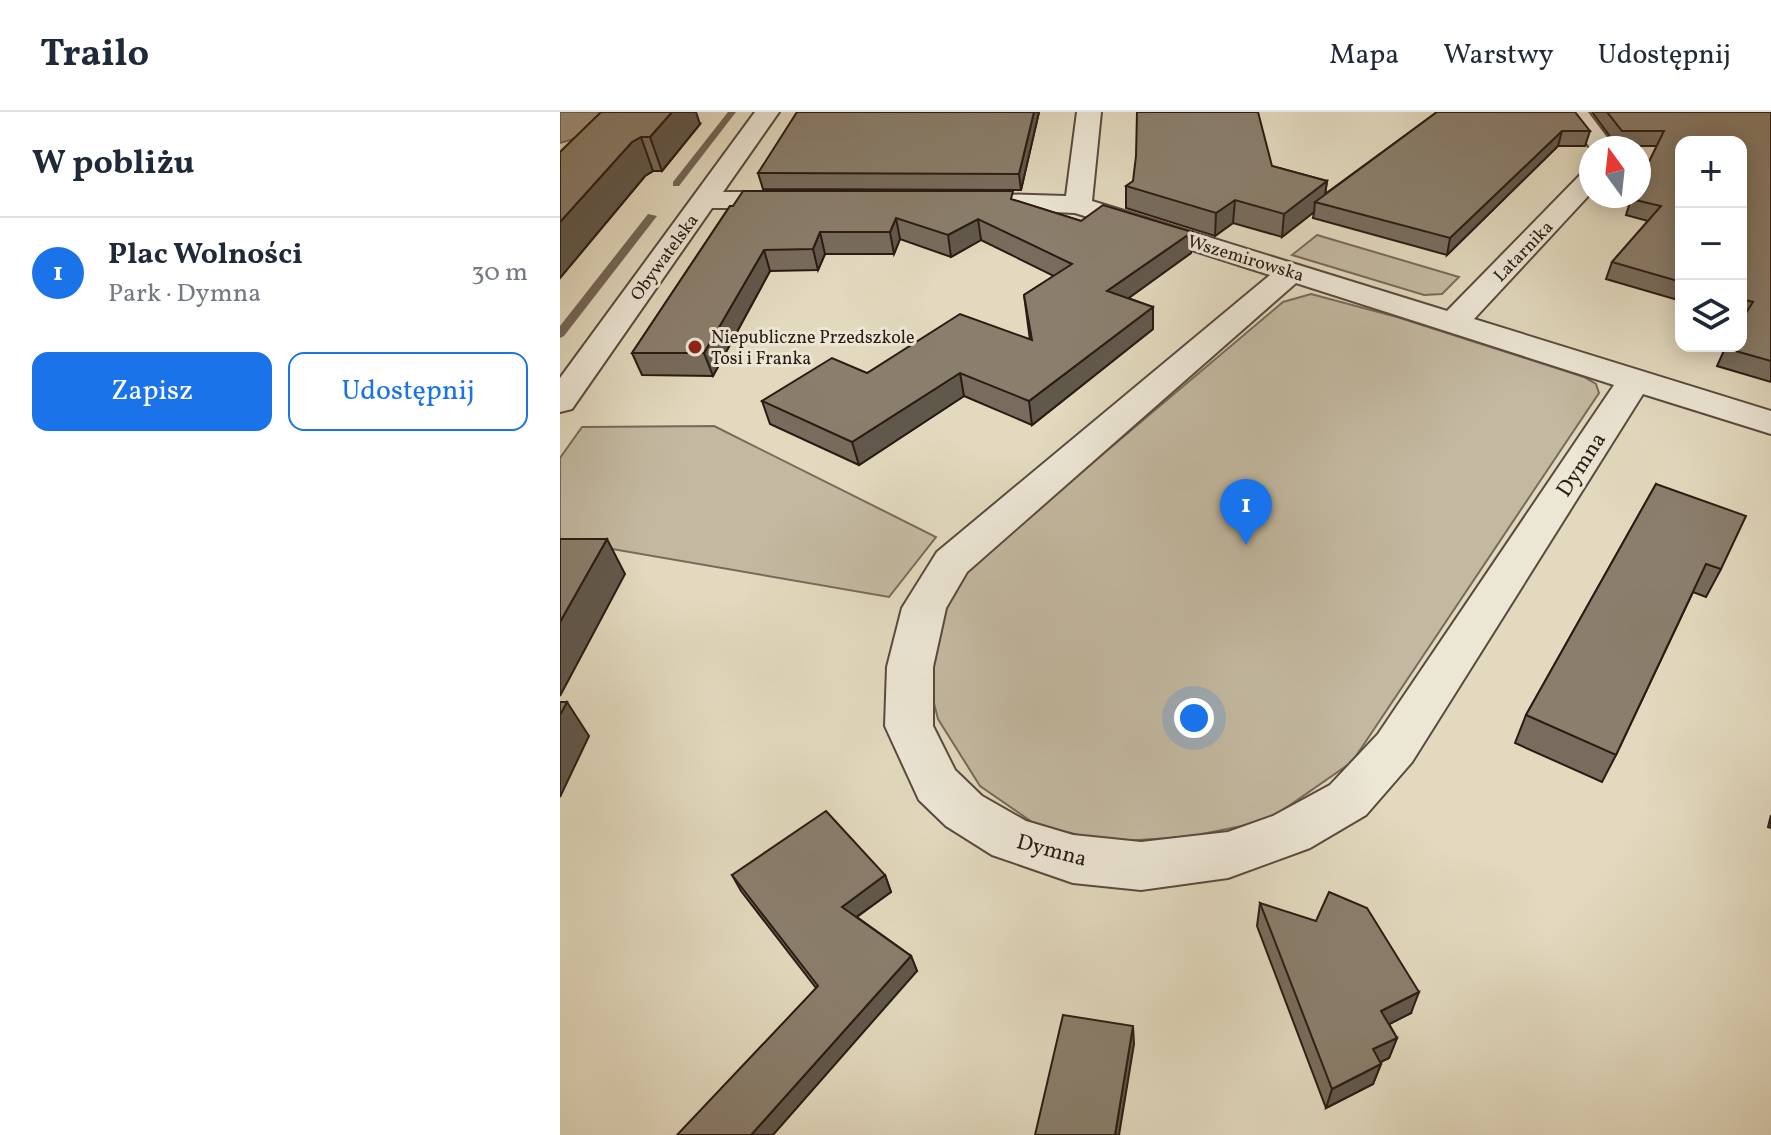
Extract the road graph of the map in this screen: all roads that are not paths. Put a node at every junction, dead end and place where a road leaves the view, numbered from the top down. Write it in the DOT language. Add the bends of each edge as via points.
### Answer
graph roads {
  1 [pos="767,112"];
  2 [pos="1089,112"];
  3 [pos="1576,112"];
  4 [pos="1594,136"];
  5 [pos="1579,191"];
  6 [pos="704,200"];
  7 [pos="820,200"];
  8 [pos="930,201"];
  9 [pos="1078,205"];
  10 [pos="1291,272"];
  11 [pos="1453,323"];
  12 [pos="1634,381"];
  13 [pos="560,402"];
  14 [pos="1771,423"];
  1 -- 6 [label="street, Obywatelska"];
  2 -- 9 [label="street"];
  3 -- 4 [label="street"];
  5 -- 11 [label="street, Latarnika"];
  6 -- 7 [label="street"];
  6 -- 13 [label="street, Obywatelska"];
  8 -- 9 [label="street, Wszemirowska"];
  9 -- 10 [label="street, Wszemirowska"];
  10 -- 11 [label="street, Wszemirowska"];
  10 -- 12 [label="street, Dymna" via="952,562 924,608 910,667 909,726 937,785 964,811 1011,839 1073,859 1141,866 1228,855 1291,832 1348,800 1395,748"];
  11 -- 12 [label="street, Wszemirowska"];
  12 -- 14 [label="street, Wszemirowska"];
}
